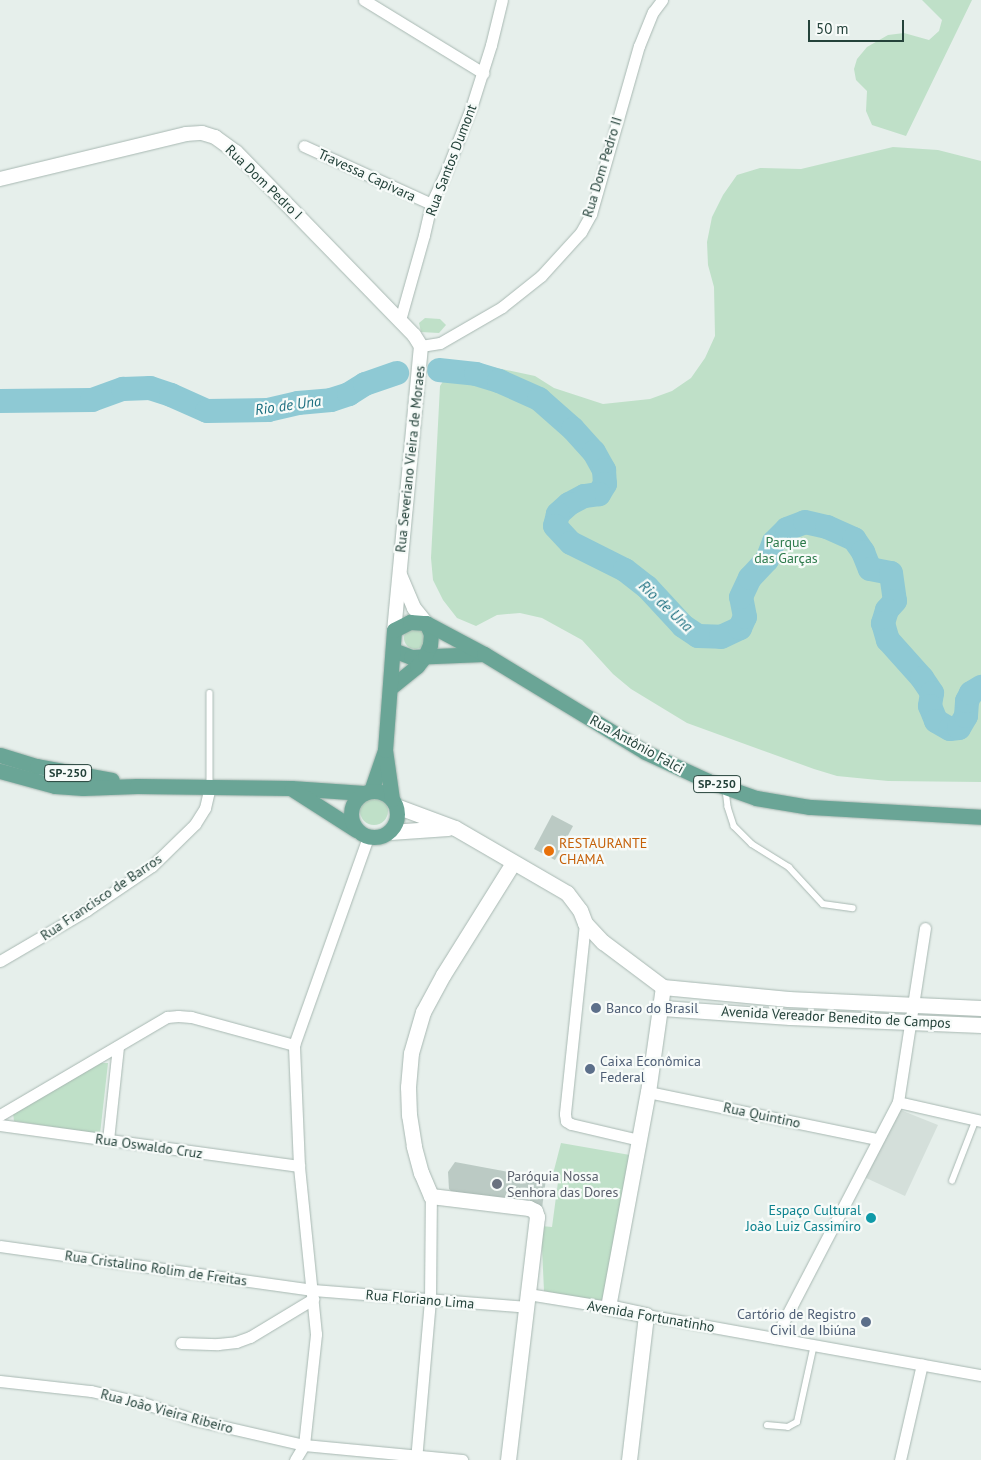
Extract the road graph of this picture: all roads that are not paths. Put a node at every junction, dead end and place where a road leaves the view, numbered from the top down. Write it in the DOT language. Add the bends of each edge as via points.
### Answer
graph roads {
  1 [pos="364,0"];
  2 [pos="502,0"];
  3 [pos="662,0"];
  4 [pos="482,73"];
  5 [pos="304,146"];
  6 [pos="0,179"];
  7 [pos="431,204"];
  8 [pos="400,320"];
  9 [pos="421,346"];
  10 [pos="398,572"];
  11 [pos="426,623"];
  12 [pos="394,630"];
  13 [pos="393,650"];
  14 [pos="484,654"];
  15 [pos="425,656"];
  16 [pos="390,688"];
  17 [pos="210,693"];
  18 [pos="0,746"];
  19 [pos="385,750"];
  20 [pos="0,755"];
  21 [pos="37,766"];
  22 [pos="0,771"];
  23 [pos="137,786"];
  24 [pos="210,788"];
  25 [pos="291,788"];
  26 [pos="726,788"];
  27 [pos="367,792"];
  28 [pos="394,802"];
  29 [pos="981,816"];
  30 [pos="455,828"];
  31 [pos="390,832"];
  32 [pos="362,834"];
  33 [pos="513,863"];
  34 [pos="853,908"];
  35 [pos="585,923"];
  36 [pos="925,928"];
  37 [pos="0,961"];
  38 [pos="663,987"];
  39 [pos="788,999"];
  40 [pos="914,1004"];
  41 [pos="662,1008"];
  42 [pos="981,1008"];
  43 [pos="790,1017"];
  44 [pos="912,1022"];
  45 [pos="981,1025"];
  46 [pos="294,1045"];
  47 [pos="118,1047"];
  48 [pos="648,1092"];
  49 [pos="898,1102"];
  50 [pos="0,1115"];
  51 [pos="978,1120"];
  52 [pos="0,1125"];
  53 [pos="877,1138"];
  54 [pos="108,1140"];
  55 [pos="639,1140"];
  56 [pos="298,1166"];
  57 [pos="952,1181"];
  58 [pos="431,1196"];
  59 [pos="0,1246"];
  60 [pos="313,1295"];
  61 [pos="430,1301"];
  62 [pos="528,1301"];
  63 [pos="608,1307"];
  64 [pos="646,1315"];
  65 [pos="775,1338"];
  66 [pos="181,1343"];
  67 [pos="814,1345"];
  68 [pos="922,1364"];
  69 [pos="981,1375"];
  70 [pos="0,1381"];
  71 [pos="767,1425"];
  72 [pos="304,1445"];
  73 [pos="416,1458"];
  74 [pos="295,1460"];
  75 [pos="462,1460"];
  76 [pos="508,1460"];
  77 [pos="629,1460"];
  78 [pos="900,1460"];
  1 -- 4 [label="street"];
  2 -- 4 [label="street, Rua Santos Dumont"];
  3 -- 9 [label="street, Rua Dom Pedro II" via="653,12 640,46 591,214 580,232 541,276 502,307 440,343"];
  4 -- 7 [label="street, Rua Santos Dumont"];
  5 -- 7 [label="street, Travessa Capivara"];
  6 -- 8 [label="street, Rua Dom Pedro I" via="186,134 215,137 236,152"];
  7 -- 8 [label="street, Rua Santos Dumont"];
  8 -- 9 [label="street, Rua Dom Pedro I"];
  9 -- 10 [label="street, Rua Severiano Vieira de Moraes"];
  10 -- 11 [label="street, Rua Severiano Vieira de Moraes" via="409,599"];
  10 -- 12 [label="street, Rua Severiano Vieira de Moraes"];
  11 -- 12 [label="main road" via="410,622"];
  11 -- 14 [label="main road, Rua Antônio Falci / SP-250"];
  11 -- 15 [label="main road, Rua Severiano Vieira de Moraes" via="431,634"];
  12 -- 13 [label="main road, Rua Severiano Vieira de Moraes"];
  13 -- 15 [label="main road" via="411,657"];
  13 -- 16 [label="main road, Rua Severiano Vieira de Moraes"];
  14 -- 15 [label="main road"];
  14 -- 26 [label="main road, Rua Antônio Falci / SP-250" via="645,752"];
  15 -- 16 [label="main road"];
  16 -- 19 [label="main road, Rua Severiano Vieira de Moraes"];
  17 -- 24 [label="lane"];
  18 -- 21 [label="street"];
  19 -- 27 [label="main road, Rua Severiano Vieira de Moraes"];
  19 -- 28 [label="main road, Rua Severiano Vieira de Moraes"];
  20 -- 21 [label="main road, SP-250"];
  21 -- 23 [label="main road, SP-250"];
  22 -- 23 [label="main road, SP-250" via="55,786"];
  23 -- 24 [label="main road, SP-250"];
  24 -- 25 [label="main road, SP-250"];
  24 -- 37 [label="street, Rua Francisco de Barros" via="205,808 196,824 152,866 87,910"];
  25 -- 27 [label="main road, SP-250"];
  25 -- 32 [label="main road"];
  26 -- 29 [label="main road, Rua Antônio Falci / SP-250" via="756,798 810,807"];
  26 -- 34 [label="lane" via="734,826 752,844 801,877 813,896 823,904"];
  27 -- 28 [label="main road, SP-250" via="378,791"];
  27 -- 32 [label="main road" via="354,803 351,817"];
  28 -- 30 [label="main road"];
  28 -- 31 [label="main road" via="397,820"];
  30 -- 31 [label="main road"];
  30 -- 33 [label="main road"];
  31 -- 32 [label="main road" via="380,837"];
  32 -- 46 [label="street"];
  33 -- 35 [label="main road" via="567,893"];
  33 -- 58 [label="main road" via="443,975 424,1012 411,1053 409,1115 421,1173"];
  35 -- 38 [label="main road" via="616,953"];
  35 -- 55 [label="street" via="566,1121"];
  36 -- 40 [label="street"];
  38 -- 39 [label="main road, Avenida Vereador Benedito de Campos"];
  38 -- 41 [label="main road"];
  39 -- 40 [label="main road, Avenida Vereador Benedito de Campos"];
  39 -- 43 [label="main road"];
  40 -- 42 [label="main road, Avenida Vereador Benedito de Campos"];
  40 -- 44 [label="street"];
  41 -- 43 [label="main road, Avenida Vereador Benedito de Campos"];
  41 -- 48 [label="main road"];
  43 -- 44 [label="main road, Avenida Vereador Benedito de Campos"];
  44 -- 45 [label="main road, Avenida Vereador Benedito de Campos"];
  44 -- 49 [label="street"];
  46 -- 47 [label="street" via="178,1016 167,1017"];
  46 -- 56 [label="street"];
  47 -- 50 [label="street"];
  47 -- 54 [label="street"];
  48 -- 53 [label="street, Rua Quintino"];
  48 -- 55 [label="main road"];
  49 -- 51 [label="street"];
  49 -- 53 [label="street"];
  51 -- 57 [label="lane"];
  52 -- 54 [label="street, Rua Oswaldo Cruz"];
  53 -- 65 [label="street"];
  54 -- 56 [label="street, Rua Oswaldo Cruz"];
  55 -- 63 [label="main road"];
  56 -- 60 [label="street"];
  58 -- 61 [label="street"];
  58 -- 62 [label="main road" via="535,1211"];
  59 -- 60 [label="street, Rua Cristalino Rolim de Freitas"];
  60 -- 61 [label="street, Rua Floriano Lima"];
  60 -- 66 [label="street" via="250,1337 218,1344"];
  60 -- 72 [label="street" via="316,1334"];
  61 -- 62 [label="street, Rua Floriano Lima"];
  61 -- 73 [label="street"];
  62 -- 63 [label="street, Avenida Fortunatinho"];
  62 -- 76 [label="main road"];
  63 -- 64 [label="main road, Avenida Fortunatinho"];
  64 -- 65 [label="street, Avenida Fortunatinho"];
  64 -- 77 [label="main road"];
  65 -- 67 [label="street, Avenida Fortunatinho"];
  67 -- 68 [label="street, Avenida Fortunatinho"];
  67 -- 71 [label="lane" via="797,1422 788,1427"];
  68 -- 69 [label="street, Avenida Fortunatinho"];
  68 -- 78 [label="street"];
  70 -- 72 [label="street, Rua João Vieira Ribeiro" via="91,1391 195,1420"];
  72 -- 73 [label="street, Rua João Vieira Ribeiro"];
  72 -- 74 [label="street"];
  73 -- 75 [label="street, Rua João Vieira Ribeiro"];
}
